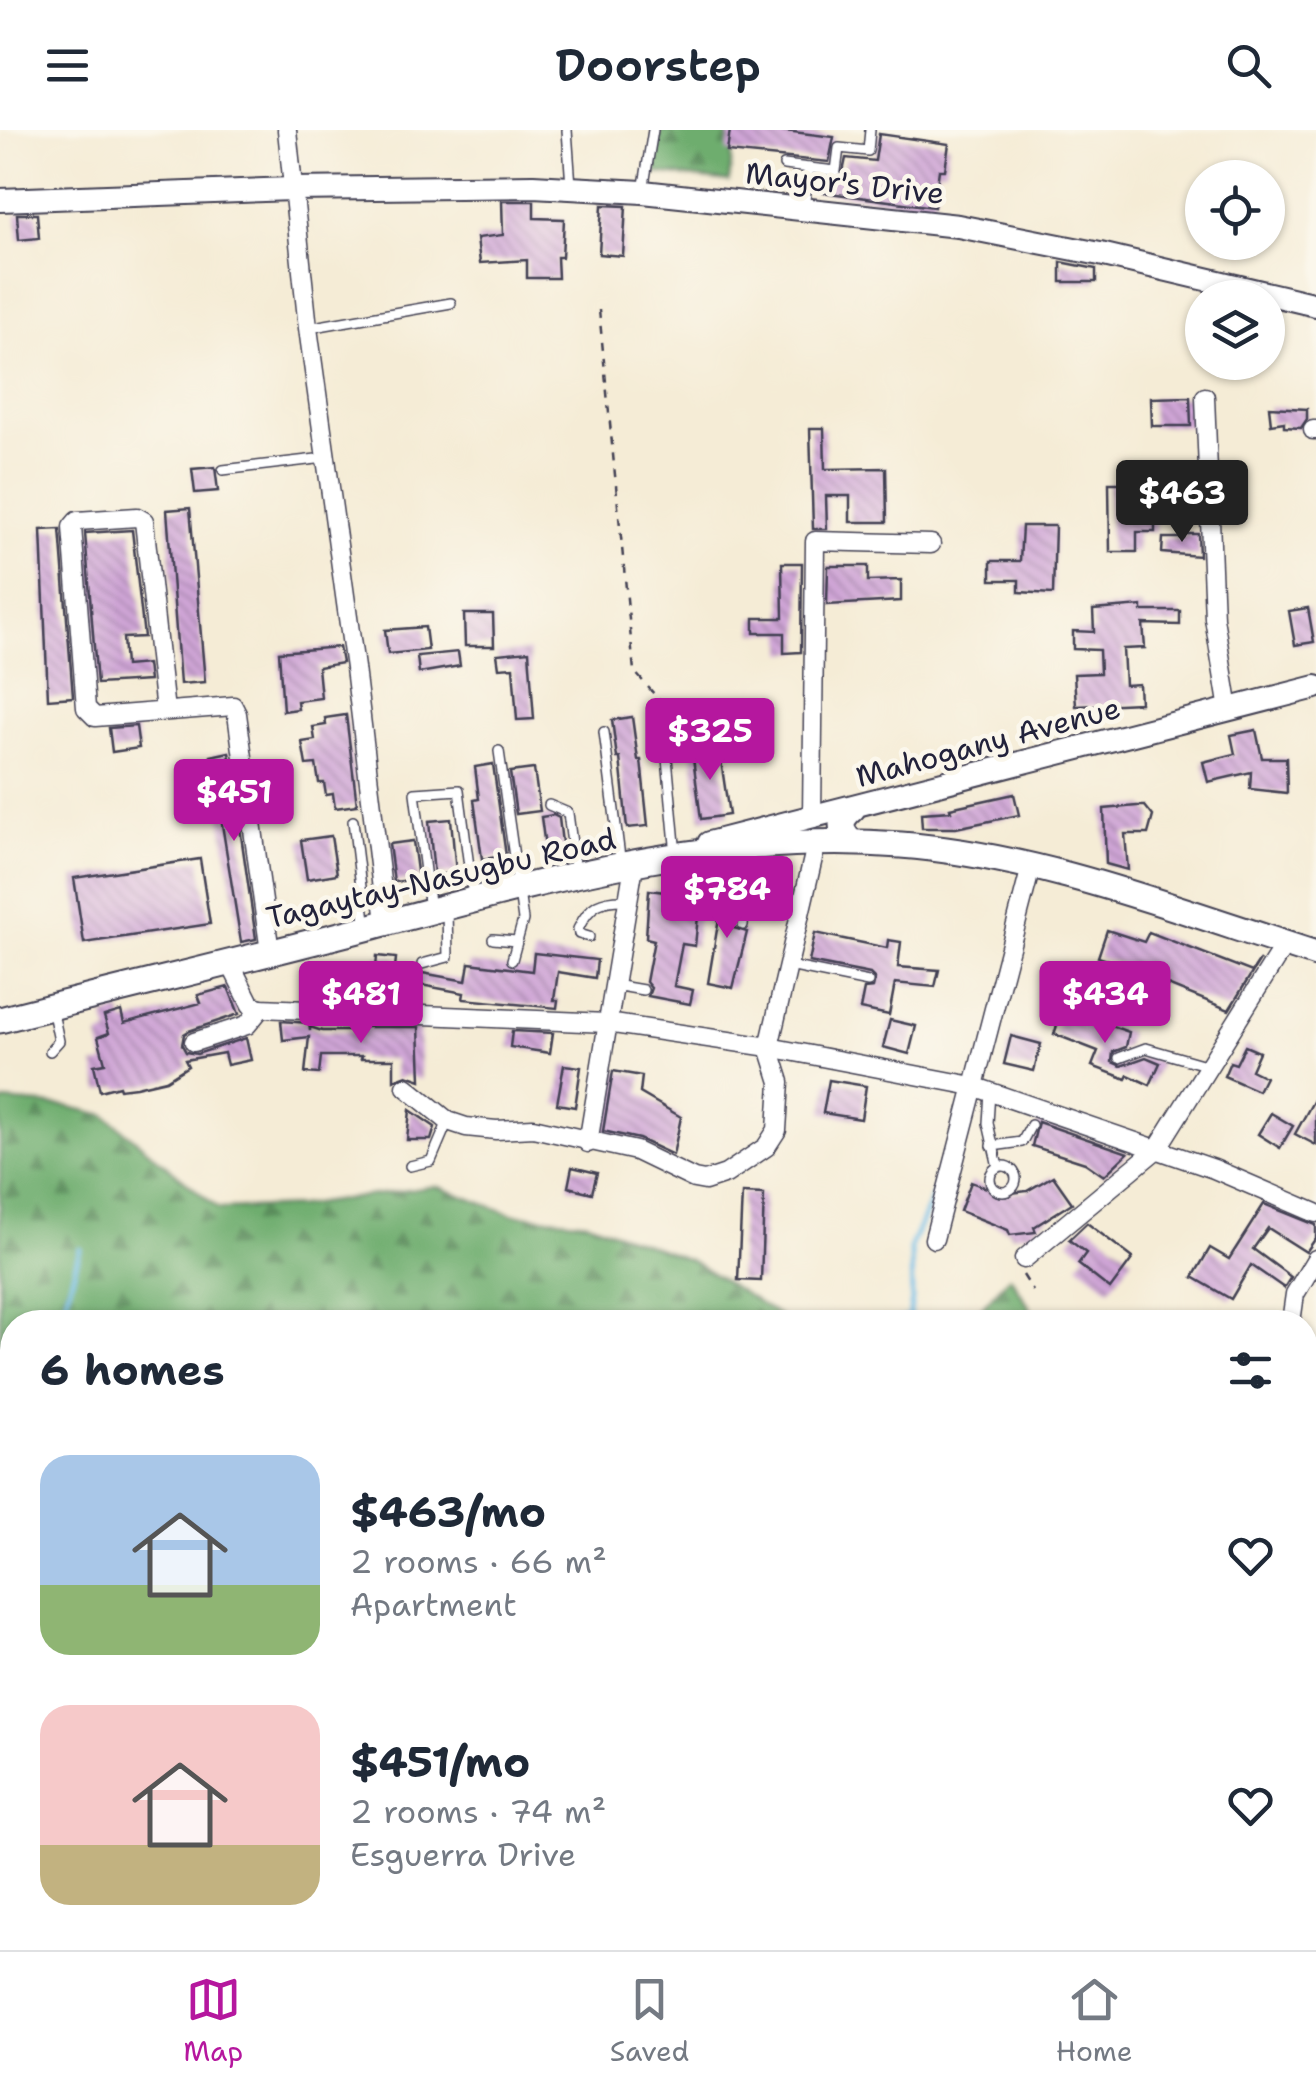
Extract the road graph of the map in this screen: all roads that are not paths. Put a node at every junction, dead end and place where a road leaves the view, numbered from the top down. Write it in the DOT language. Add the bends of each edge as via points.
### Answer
graph roads {
  1 [pos="286,130"];
  2 [pos="568,130"];
  3 [pos="653,130"];
  4 [pos="870,130"];
  5 [pos="784,165"];
  6 [pos="809,168"];
  7 [pos="571,186"];
  8 [pos="292,189"];
  9 [pos="643,192"];
  10 [pos="0,200"];
  11 [pos="804,209"];
  12 [pos="451,303"];
  13 [pos="1316,305"];
  14 [pos="308,328"];
  15 [pos="1206,397"];
  16 [pos="325,458"];
  17 [pos="223,470"];
  18 [pos="931,544"];
  19 [pos="1316,688"];
  20 [pos="662,704"];
  21 [pos="1229,710"];
  22 [pos="165,712"];
  23 [pos="604,732"];
  24 [pos="500,751"];
  25 [pos="549,805"];
  26 [pos="852,809"];
  27 [pos="352,821"];
  28 [pos="814,830"];
  29 [pos="850,841"];
  30 [pos="752,846"];
  31 [pos="676,856"];
  32 [pos="628,866"];
  33 [pos="1031,866"];
  34 [pos="577,877"];
  35 [pos="518,890"];
  36 [pos="474,899"];
  37 [pos="628,900"];
  38 [pos="438,908"];
  39 [pos="376,925"];
  40 [pos="743,926"];
  41 [pos="589,937"];
  42 [pos="493,939"];
  43 [pos="516,941"];
  44 [pos="1285,944"];
  45 [pos="270,952"];
  46 [pos="1316,954"];
  47 [pos="512,960"];
  48 [pos="230,963"];
  49 [pos="422,964"];
  50 [pos="789,966"];
  51 [pos="868,982"];
  52 [pos="614,985"];
  53 [pos="643,990"];
  54 [pos="51,1007"];
  55 [pos="262,1008"];
  56 [pos="0,1011"];
  57 [pos="0,1020"];
  58 [pos="607,1023"];
  59 [pos="0,1029"];
  60 [pos="194,1042"];
  61 [pos="769,1048"];
  62 [pos="50,1051"];
  63 [pos="1119,1058"];
  64 [pos="1209,1066"];
  65 [pos="406,1087"];
  66 [pos="982,1089"];
  67 [pos="448,1120"];
  68 [pos="1032,1124"];
  69 [pos="588,1143"];
  70 [pos="992,1146"];
  71 [pos="1157,1148"];
  72 [pos="410,1166"];
  73 [pos="998,1167"];
  74 [pos="1316,1213"];
  75 [pos="934,1239"];
  76 [pos="1316,1258"];
  77 [pos="1024,1259"];
  78 [pos="1293,1310"];
  1 -- 8 [label="street"];
  2 -- 7 [label="lane"];
  3 -- 9 [label="lane"];
  4 -- 6 [label="lane" via="868,151 839,148 836,171"];
  5 -- 6 [label="lane"];
  6 -- 11 [label="lane"];
  7 -- 8 [label="street, Mayor's Drive"];
  7 -- 9 [label="street, Mayor's Drive"];
  8 -- 10 [label="street, Mayor's Drive"];
  8 -- 14 [label="street"];
  9 -- 11 [label="street, Mayor's Drive"];
  11 -- 13 [label="street, Mayor's Drive" via="958,226"];
  12 -- 14 [label="lane"];
  14 -- 16 [label="street"];
  15 -- 21 [label="street" via="1214,618"];
  16 -- 17 [label="lane"];
  16 -- 39 [label="street" via="355,668"];
  18 -- 28 [label="street" via="815,540"];
  19 -- 21 [label="street, Mahogany Avenue"];
  20 -- 31 [label="lane"];
  21 -- 26 [label="street, Mahogany Avenue"];
  22 -- 22 [label="street" via="95,717 86,708 72,527 77,521 144,521"];
  22 -- 45 [label="street" via="224,704 237,714"];
  23 -- 32 [label="lane"];
  24 -- 35 [label="lane"];
  25 -- 34 [label="lane" via="568,813"];
  26 -- 28 [label="street, Mahogany Avenue"];
  26 -- 29 [label="main road" via="841,828"];
  27 -- 39 [label="lane"];
  28 -- 29 [label="main road, Tagaytay-Nasugbu Road"];
  28 -- 30 [label="main road, Tagaytay-Nasugbu Road"];
  28 -- 31 [label="street, Mahogany Avenue" via="726,838"];
  28 -- 50 [label="street"];
  29 -- 33 [label="main road, Tagaytay-Nasugbu Road" via="939,848"];
  30 -- 31 [label="main road, Tagaytay-Nasugbu Road"];
  30 -- 40 [label="lane"];
  31 -- 32 [label="main road, Tagaytay-Nasugbu Road"];
  32 -- 34 [label="main road, Tagaytay-Nasugbu Road"];
  32 -- 37 [label="street"];
  33 -- 44 [label="main road, Tagaytay-Nasugbu Road"];
  33 -- 66 [label="street"];
  34 -- 35 [label="main road, Tagaytay-Nasugbu Road"];
  35 -- 36 [label="main road, Tagaytay-Nasugbu Road"];
  35 -- 43 [label="lane" via="523,920"];
  36 -- 38 [label="main road, Tagaytay-Nasugbu Road"];
  36 -- 38 [label="lane" via="459,790 415,793"];
  37 -- 41 [label="lane" via="593,904 578,932"];
  37 -- 52 [label="street"];
  38 -- 39 [label="main road, Tagaytay-Nasugbu Road"];
  38 -- 49 [label="lane" via="448,957"];
  39 -- 45 [label="main road, Tagaytay-Nasugbu Road"];
  42 -- 43 [label="lane"];
  43 -- 47 [label="lane"];
  44 -- 46 [label="main road, Tagaytay-Nasugbu Road"];
  44 -- 64 [label="street"];
  45 -- 48 [label="main road, Tagaytay-Nasugbu Road"];
  48 -- 54 [label="main road, Tagaytay-Nasugbu Road"];
  48 -- 55 [label="street" via="251,1005"];
  50 -- 51 [label="lane"];
  50 -- 61 [label="street"];
  52 -- 53 [label="lane"];
  52 -- 58 [label="street"];
  54 -- 56 [label="main road, Tagaytay-Nasugbu Road"];
  54 -- 57 [label="main road, Tagaytay-Nasugbu Road"];
  54 -- 59 [label="main road, Tagaytay-Nasugbu Road"];
  54 -- 62 [label="lane" via="59,1041"];
  55 -- 58 [label="street"];
  55 -- 60 [label="street" via="246,1025"];
  58 -- 61 [label="street"];
  58 -- 69 [label="street"];
  61 -- 66 [label="street"];
  61 -- 69 [label="street" via="780,1082 777,1130 766,1147 726,1174 694,1179 636,1152"];
  63 -- 64 [label="lane" via="1146,1048"];
  64 -- 71 [label="street"];
  65 -- 67 [label="street"];
  66 -- 70 [label="lane"];
  66 -- 71 [label="street"];
  66 -- 75 [label="street"];
  67 -- 69 [label="street" via="496,1130 534,1128"];
  67 -- 72 [label="lane" via="431,1161"];
  68 -- 70 [label="lane" via="1022,1142"];
  70 -- 73 [label="lane"];
  71 -- 74 [label="street"];
  71 -- 77 [label="street"];
  76 -- 78 [label="street"];
}
